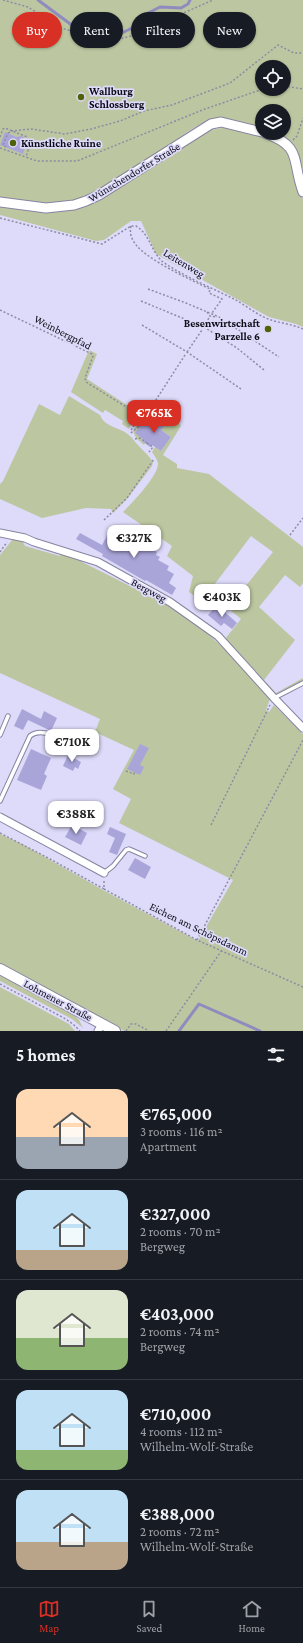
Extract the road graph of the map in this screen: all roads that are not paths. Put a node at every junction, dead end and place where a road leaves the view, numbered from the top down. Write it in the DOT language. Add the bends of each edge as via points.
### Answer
graph roads {
  1 [pos="255,131"];
  2 [pos="283,140"];
  3 [pos="303,192"];
  4 [pos="0,202"];
  5 [pos="0,533"];
  6 [pos="303,683"];
  7 [pos="274,698"];
  8 [pos="8,716"];
  9 [pos="303,728"];
  10 [pos="0,734"];
  11 [pos="70,742"];
  12 [pos="0,801"];
  13 [pos="0,817"];
  14 [pos="145,856"];
  15 [pos="104,873"];
  16 [pos="0,969"];
  17 [pos="100,1027"];
  18 [pos="116,1031"];
  1 -- 4 [label="street, Wünschendorfer Straße" via="221,122 211,124 99,195 74,206 40,207"];
  2 -- 3 [label="street, Wünschendorfer Straße" via="289,144 294,153"];
  5 -- 7 [label="street, Bergweg" via="25,538 98,562 170,602 218,636"];
  6 -- 7 [label="lane"];
  7 -- 9 [label="street, Bergweg"];
  8 -- 10 [label="lane"];
  11 -- 12 [label="lane" via="39,732 33,733"];
  13 -- 15 [label="street"];
  14 -- 15 [label="lane" via="126,850"];
  16 -- 17 [label="main road, Lohmener Straße"];
  17 -- 18 [label="main road, Lohmener Straße"];
}
